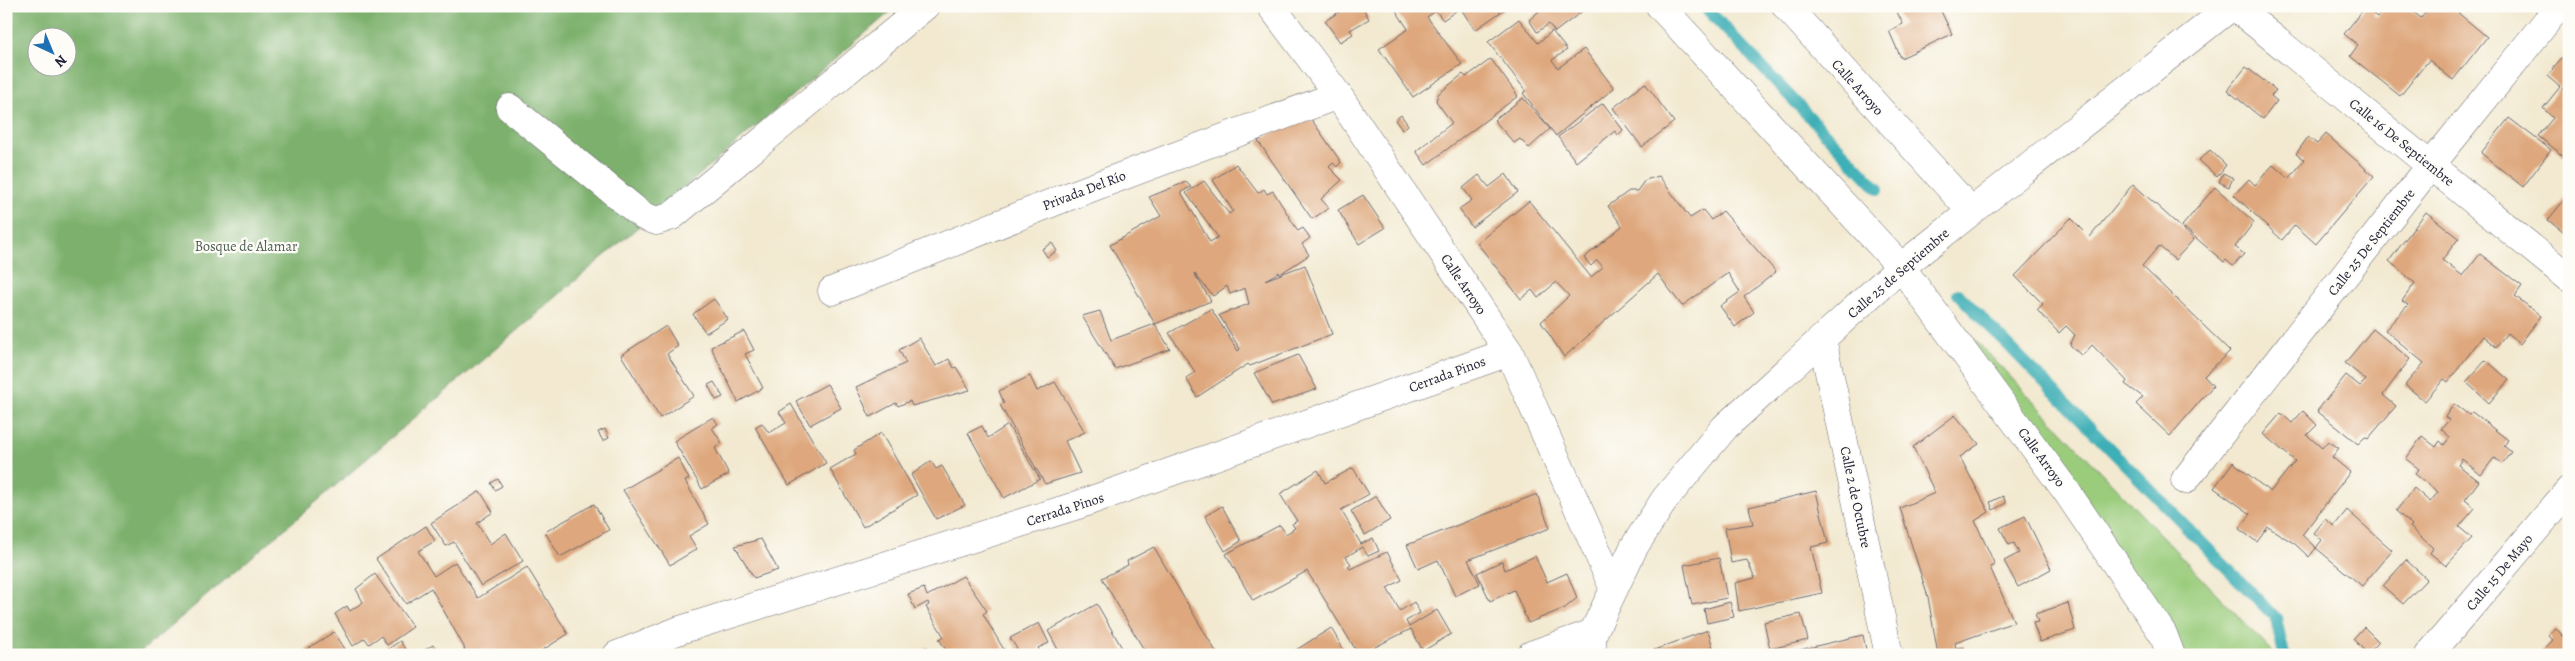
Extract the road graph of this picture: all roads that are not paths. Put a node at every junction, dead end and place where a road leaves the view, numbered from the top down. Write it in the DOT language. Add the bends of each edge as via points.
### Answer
graph roads {
  1 [pos="925,6"];
  2 [pos="1271,6"];
  3 [pos="1660,6"];
  4 [pos="1786,6"];
  5 [pos="2233,6"];
  6 [pos="2559,6"];
  7 [pos="1338,94"];
  8 [pos="510,108"];
  9 [pos="2431,165"];
  10 [pos="1972,211"];
  11 [pos="1901,267"];
  12 [pos="2569,278"];
  13 [pos="832,291"];
  14 [pos="1822,339"];
  15 [pos="1509,352"];
  16 [pos="2185,480"];
  17 [pos="2569,490"];
  18 [pos="1613,587"];
  19 [pos="1592,644"];
  20 [pos="616,655"];
  21 [pos="1531,655"];
  22 [pos="1889,655"];
  23 [pos="2172,655"];
  24 [pos="2428,655"];
  1 -- 8 [label="street" via="672,216 657,221 643,216"];
  2 -- 7 [label="street, Calle Arroyo"];
  3 -- 11 [label="street, Calle Arroyo"];
  4 -- 10 [label="street, Calle Arroyo"];
  5 -- 9 [label="street, Calle 16 De Septiembre"];
  5 -- 10 [label="street, Calle 25 de Septiembre"];
  6 -- 9 [label="street, Calle 25 De Septiembre"];
  7 -- 13 [label="street, Privada Del Río"];
  7 -- 15 [label="street, Calle Arroyo"];
  9 -- 12 [label="street, Calle 16 De Septiembre"];
  9 -- 16 [label="street, Calle 25 De Septiembre"];
  10 -- 11 [label="street, Calle 25 de Septiembre"];
  11 -- 14 [label="street, Calle 25 de Septiembre"];
  11 -- 23 [label="street, Calle Arroyo" via="2068,492 2163,634"];
  14 -- 18 [label="street, Calle 25 de Septiembre" via="1745,408 1694,462 1634,547"];
  14 -- 22 [label="street, Calle 2 de Octubre"];
  15 -- 18 [label="street, Calle Arroyo"];
  15 -- 20 [label="street, Cerrada Pinos" via="1075,506 680,630"];
  17 -- 24 [label="street, Calle 15 De Mayo"];
  18 -- 19 [label="street, Calle 25 de Septiembre"];
  19 -- 21 [label="street"];
}
